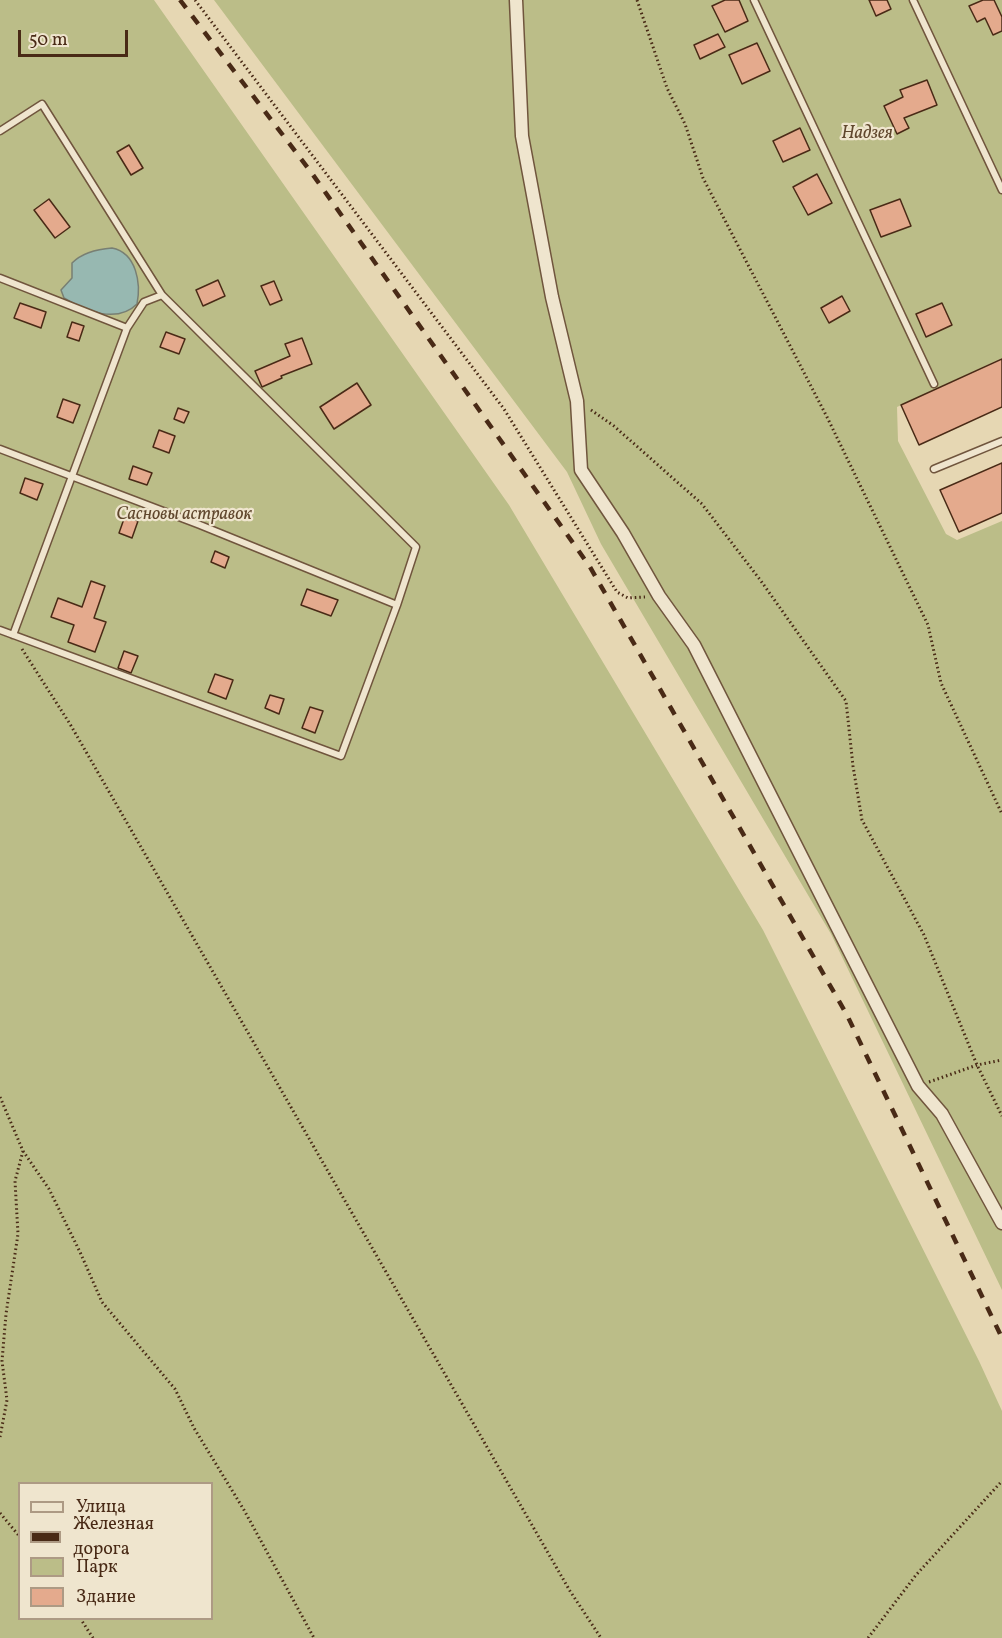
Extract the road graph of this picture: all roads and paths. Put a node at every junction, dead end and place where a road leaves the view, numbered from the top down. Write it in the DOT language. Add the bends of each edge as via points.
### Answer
graph roads {
  1 [pos="195,0"];
  2 [pos="516,0"];
  3 [pos="637,0"];
  4 [pos="754,0"];
  5 [pos="913,0"];
  6 [pos="0,131"];
  7 [pos="1002,190"];
  8 [pos="0,278"];
  9 [pos="162,295"];
  10 [pos="127,328"];
  11 [pos="934,384"];
  12 [pos="578,400"];
  13 [pos="1002,441"];
  14 [pos="0,449"];
  15 [pos="934,469"];
  16 [pos="71,476"];
  17 [pos="659,596"];
  18 [pos="397,605"];
  19 [pos="0,630"];
  20 [pos="13,635"];
  21 [pos="1002,813"];
  22 [pos="1002,1060"];
  23 [pos="977,1065"];
  24 [pos="918,1086"];
  25 [pos="0,1097"];
  26 [pos="1002,1116"];
  27 [pos="23,1151"];
  28 [pos="1002,1223"];
  29 [pos="0,1437"];
  30 [pos="1002,1481"];
  31 [pos="0,1514"];
  32 [pos="18,1535"];
  33 [pos="81,1620"];
  34 [pos="93,1638"];
  35 [pos="314,1638"];
  36 [pos="601,1638"];
  37 [pos="868,1638"];
  1 -- 17 [label="path" via="504,410 617,592 628,598"];
  2 -- 12 [label="street" via="522,136 552,297"];
  3 -- 21 [label="path" via="702,178 827,417 928,625 941,683"];
  4 -- 11 [label="lane"];
  5 -- 7 [label="lane"];
  6 -- 9 [label="lane" via="42,104"];
  8 -- 10 [label="lane"];
  9 -- 10 [label="lane" via="144,302"];
  9 -- 18 [label="lane" via="416,547"];
  10 -- 16 [label="lane"];
  12 -- 17 [label="street" via="581,470"];
  12 -- 23 [label="path" via="614,426 702,504 846,701 862,820 924,935"];
  13 -- 15 [label="lane"];
  14 -- 16 [label="lane"];
  16 -- 18 [label="lane"];
  16 -- 20 [label="lane"];
  17 -- 24 [label="street" via="694,645"];
  18 -- 20 [label="lane" via="340,756"];
  19 -- 20 [label="lane"];
  20 -- 36 [label="path" via="70,724 564,1581"];
  22 -- 23 [label="path"];
  23 -- 24 [label="path"];
  23 -- 26 [label="path"];
  24 -- 28 [label="street" via="942,1114"];
  25 -- 27 [label="path"];
  27 -- 29 [label="path" via="15,1180 18,1234 6,1314 2,1362 7,1400"];
  27 -- 35 [label="path" via="49,1190 102,1302 175,1389"];
  30 -- 37 [label="path" via="916,1575"];
  31 -- 32 [label="path"];
  33 -- 34 [label="path"];
}
